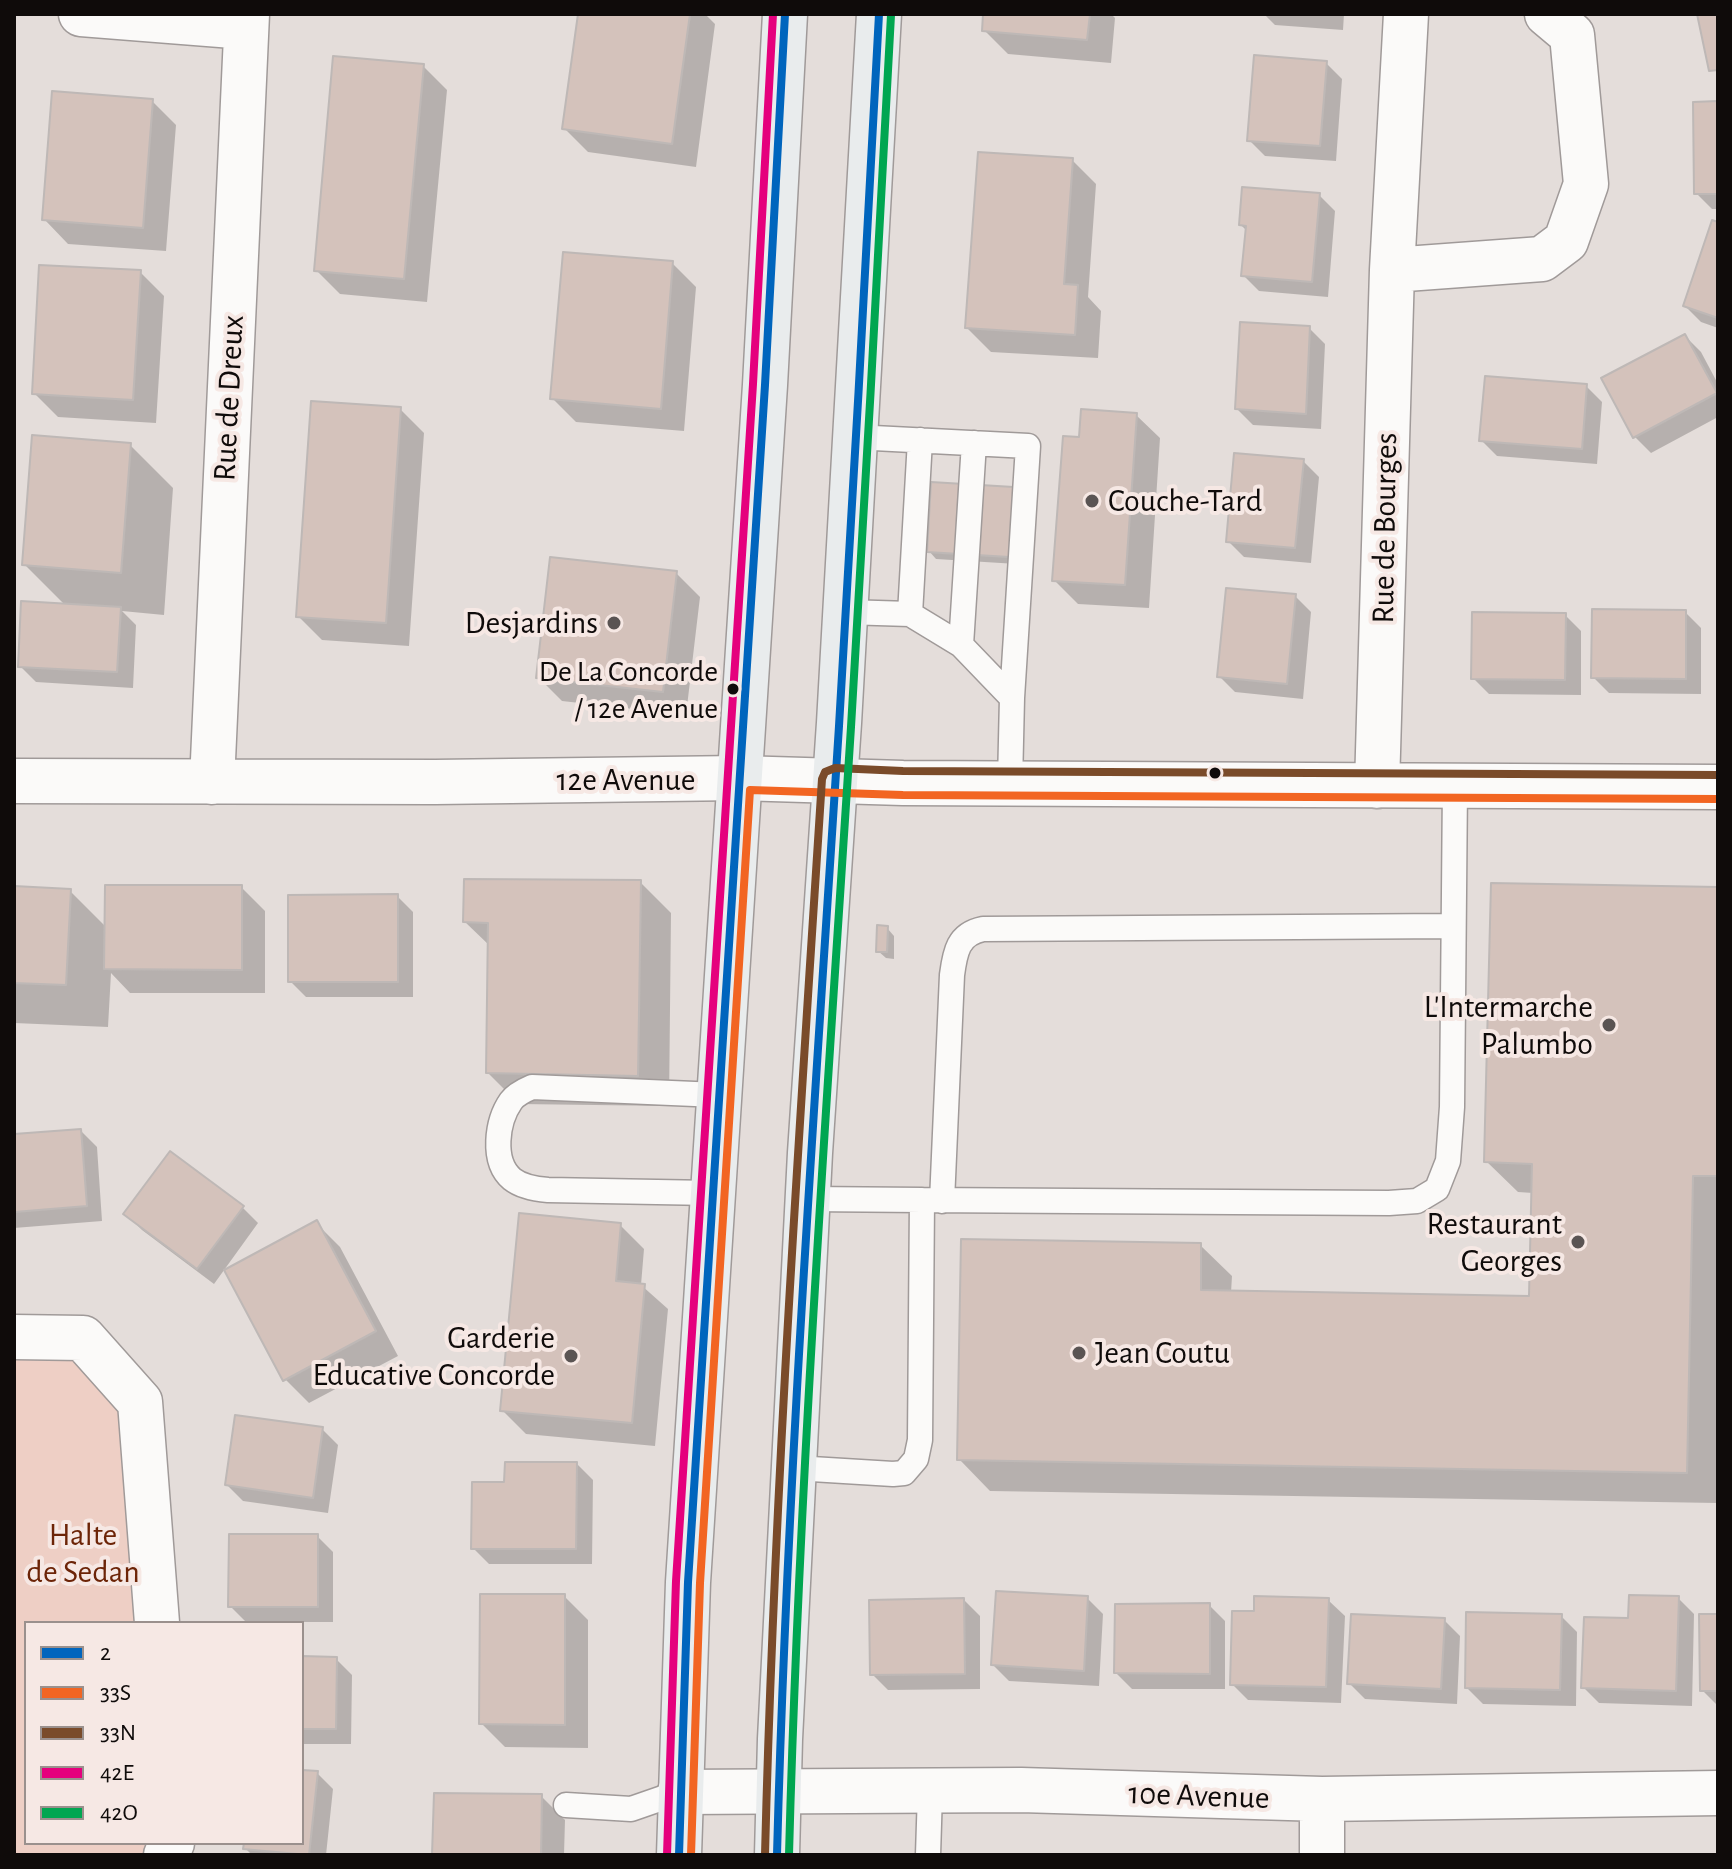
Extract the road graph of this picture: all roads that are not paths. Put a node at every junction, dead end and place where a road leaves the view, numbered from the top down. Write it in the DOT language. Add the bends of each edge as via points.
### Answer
graph roads {
  1 [pos="81,14"];
  2 [pos="785,14"];
  3 [pos="879,14"];
  4 [pos="1406,14"];
  5 [pos="1547,14"];
  6 [pos="246,20"];
  7 [pos="1392,270"];
  8 [pos="854,437"];
  9 [pos="920,440"];
  10 [pos="974,443"];
  11 [pos="845,612"];
  12 [pos="910,614"];
  13 [pos="961,645"];
  14 [pos="1012,698"];
  15 [pos="739,778"];
  16 [pos="834,780"];
  17 [pos="14,781"];
  18 [pos="212,782"];
  19 [pos="1010,783"];
  20 [pos="1455,785"];
  21 [pos="1377,786"];
  22 [pos="1718,787"];
  23 [pos="1453,926"];
  24 [pos="718,1095"];
  25 [pos="711,1193"];
  26 [pos="808,1199"];
  27 [pos="932,1201"];
  28 [pos="14,1337"];
  29 [pos="795,1468"];
  30 [pos="157,1621"];
  31 [pos="779,1791"];
  32 [pos="680,1792"];
  33 [pos="930,1792"];
  34 [pos="1718,1793"];
  35 [pos="1322,1799"];
  36 [pos="566,1805"];
  37 [pos="679,1855"];
  38 [pos="777,1855"];
  39 [pos="928,1855"];
  40 [pos="1322,1855"];
  1 -- 6 [label="street"];
  2 -- 15 [label="street"];
  3 -- 8 [label="street"];
  4 -- 7 [label="street, Rue de Bourges"];
  5 -- 7 [label="street" via="1572,35 1586,184 1566,241 1542,259"];
  6 -- 18 [label="street, Rue de Dreux"];
  7 -- 21 [label="street, Rue de Bourges"];
  8 -- 9 [label="lane"];
  8 -- 11 [label="street"];
  9 -- 10 [label="lane"];
  9 -- 12 [label="lane"];
  10 -- 13 [label="lane"];
  10 -- 14 [label="lane" via="1028,446"];
  11 -- 12 [label="lane"];
  11 -- 16 [label="street"];
  12 -- 13 [label="lane"];
  13 -- 14 [label="lane"];
  14 -- 19 [label="lane"];
  15 -- 16 [label="street, 12e Avenue"];
  15 -- 18 [label="street, 12e Avenue"];
  15 -- 24 [label="street"];
  16 -- 19 [label="street, 12e Avenue"];
  16 -- 26 [label="street"];
  17 -- 18 [label="street, 12e Avenue"];
  19 -- 21 [label="street, 12e Avenue"];
  20 -- 21 [label="street, 12e Avenue"];
  20 -- 22 [label="street, 12e Avenue"];
  20 -- 23 [label="lane"];
  23 -- 27 [label="lane" via="983,929 966,934 958,944 952,975"];
  23 -- 27 [label="lane" via="1451,1135 1443,1178 1429,1196 1389,1203"];
  24 -- 25 [label="street"];
  24 -- 25 [label="lane" via="532,1087 513,1098 499,1130 504,1169 525,1186"];
  25 -- 32 [label="street"];
  26 -- 27 [label="lane"];
  26 -- 29 [label="street"];
  27 -- 29 [label="lane" via="916,1459 904,1473 893,1474"];
  28 -- 30 [label="street" via="83,1338 140,1402"];
  29 -- 31 [label="street"];
  31 -- 32 [label="street, 10e Avenue"];
  31 -- 33 [label="street, 10e Avenue"];
  31 -- 38 [label="street"];
  32 -- 36 [label="lane" via="631,1809"];
  32 -- 37 [label="street"];
  33 -- 35 [label="street, 10e Avenue"];
  33 -- 39 [label="lane"];
  34 -- 35 [label="street, 10e Avenue"];
  35 -- 40 [label="street"];
}
